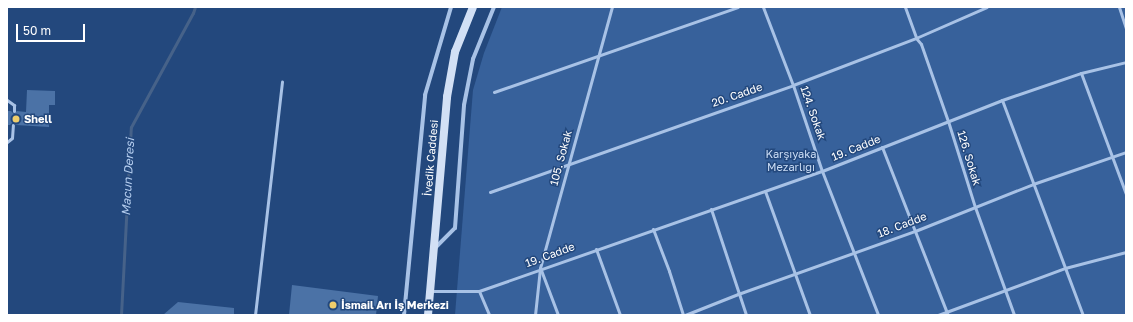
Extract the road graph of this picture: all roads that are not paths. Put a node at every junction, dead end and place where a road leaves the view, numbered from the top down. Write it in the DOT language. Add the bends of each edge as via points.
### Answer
graph roads {
  1 [pos="452,7"];
  2 [pos="473,7"];
  3 [pos="494,7"];
  4 [pos="612,7"];
  5 [pos="738,7"];
  6 [pos="763,7"];
  7 [pos="905,7"];
  8 [pos="987,7"];
  9 [pos="1119,7"];
  10 [pos="1126,29"];
  11 [pos="916,38"];
  12 [pos="598,57"];
  13 [pos="1126,62"];
  14 [pos="1081,73"];
  15 [pos="282,82"];
  16 [pos="793,85"];
  17 [pos="494,92"];
  18 [pos="7,100"];
  19 [pos="1002,100"];
  20 [pos="14,111"];
  21 [pos="948,121"];
  22 [pos="13,125"];
  23 [pos="7,142"];
  24 [pos="882,147"];
  25 [pos="1126,152"];
  26 [pos="1112,157"];
  27 [pos="569,164"];
  28 [pos="822,171"];
  29 [pos="1033,184"];
  30 [pos="765,191"];
  31 [pos="490,192"];
  32 [pos="1126,194"];
  33 [pos="975,207"];
  34 [pos="711,209"];
  35 [pos="653,229"];
  36 [pos="915,231"];
  37 [pos="435,248"];
  38 [pos="596,249"];
  39 [pos="1126,252"];
  40 [pos="854,253"];
  41 [pos="540,268"];
  42 [pos="1065,268"];
  43 [pos="795,273"];
  44 [pos="1004,290"];
  45 [pos="431,291"];
  46 [pos="479,291"];
  47 [pos="738,294"];
  48 [pos="948,313"];
  49 [pos="255,315"];
  50 [pos="404,315"];
  51 [pos="428,315"];
  52 [pos="489,315"];
  53 [pos="534,315"];
  54 [pos="558,315"];
  55 [pos="620,315"];
  56 [pos="684,315"];
  57 [pos="746,315"];
  58 [pos="810,315"];
  59 [pos="878,315"];
  60 [pos="938,315"];
  61 [pos="1014,315"];
  62 [pos="1083,315"];
  1 -- 50 [label="street" via="425,95"];
  2 -- 37 [label="main road, İvedik Caddesi" via="455,52 450,73"];
  3 -- 37 [label="street" via="473,59 464,105 455,228"];
  4 -- 12 [label="lane, 105. Sokak"];
  5 -- 12 [label="lane"];
  6 -- 16 [label="lane, 124. Sokak"];
  7 -- 11 [label="lane, 126. Sokak"];
  8 -- 11 [label="lane, 20. Cadde"];
  9 -- 10 [label="lane"];
  11 -- 16 [label="lane, 20. Cadde"];
  11 -- 21 [label="lane, 126. Sokak" via="921,44"];
  12 -- 17 [label="lane"];
  12 -- 27 [label="lane, 105. Sokak"];
  13 -- 14 [label="lane, 19. Cadde"];
  14 -- 19 [label="lane, 19. Cadde"];
  14 -- 26 [label="lane"];
  15 -- 49 [label="lane"];
  16 -- 27 [label="lane, 20. Cadde"];
  16 -- 28 [label="lane, 124. Sokak"];
  18 -- 20 [label="lane" via="14,105"];
  19 -- 21 [label="lane, 19. Cadde"];
  19 -- 29 [label="lane"];
  21 -- 24 [label="lane, 19. Cadde"];
  21 -- 33 [label="lane, 126. Sokak"];
  22 -- 23 [label="lane" via="12,138"];
  24 -- 28 [label="lane, 19. Cadde"];
  24 -- 36 [label="lane"];
  25 -- 26 [label="lane, 18. Cadde"];
  26 -- 29 [label="lane, 18. Cadde"];
  26 -- 32 [label="lane"];
  27 -- 31 [label="lane, 20. Cadde"];
  27 -- 41 [label="lane, 105. Sokak"];
  28 -- 30 [label="lane, 19. Cadde"];
  28 -- 40 [label="lane, 124. Sokak"];
  29 -- 33 [label="lane, 18. Cadde"];
  29 -- 42 [label="lane"];
  30 -- 34 [label="lane, 19. Cadde"];
  30 -- 43 [label="lane"];
  33 -- 36 [label="lane, 18. Cadde"];
  33 -- 44 [label="lane, 126. Sokak"];
  34 -- 35 [label="lane, 19. Cadde"];
  34 -- 47 [label="lane"];
  35 -- 38 [label="lane, 19. Cadde"];
  35 -- 56 [label="lane"];
  36 -- 40 [label="lane, 18. Cadde"];
  36 -- 48 [label="lane"];
  37 -- 45 [label="main road, İvedik Caddesi"];
  38 -- 41 [label="lane, 19. Cadde"];
  38 -- 55 [label="lane"];
  39 -- 42 [label="lane"];
  40 -- 43 [label="lane, 18. Cadde"];
  40 -- 59 [label="lane, 124. Sokak"];
  41 -- 46 [label="lane, 19. Cadde"];
  41 -- 53 [label="lane, 105. Sokak"];
  41 -- 54 [label="lane"];
  42 -- 44 [label="lane"];
  42 -- 62 [label="lane"];
  43 -- 47 [label="lane, 18. Cadde"];
  43 -- 58 [label="lane"];
  44 -- 48 [label="lane"];
  44 -- 61 [label="lane, 126. Sokak"];
  45 -- 46 [label="lane"];
  45 -- 51 [label="main road, İvedik Caddesi"];
  46 -- 52 [label="lane"];
  47 -- 56 [label="lane, 18. Cadde"];
  47 -- 57 [label="lane"];
  48 -- 60 [label="lane"];
}
